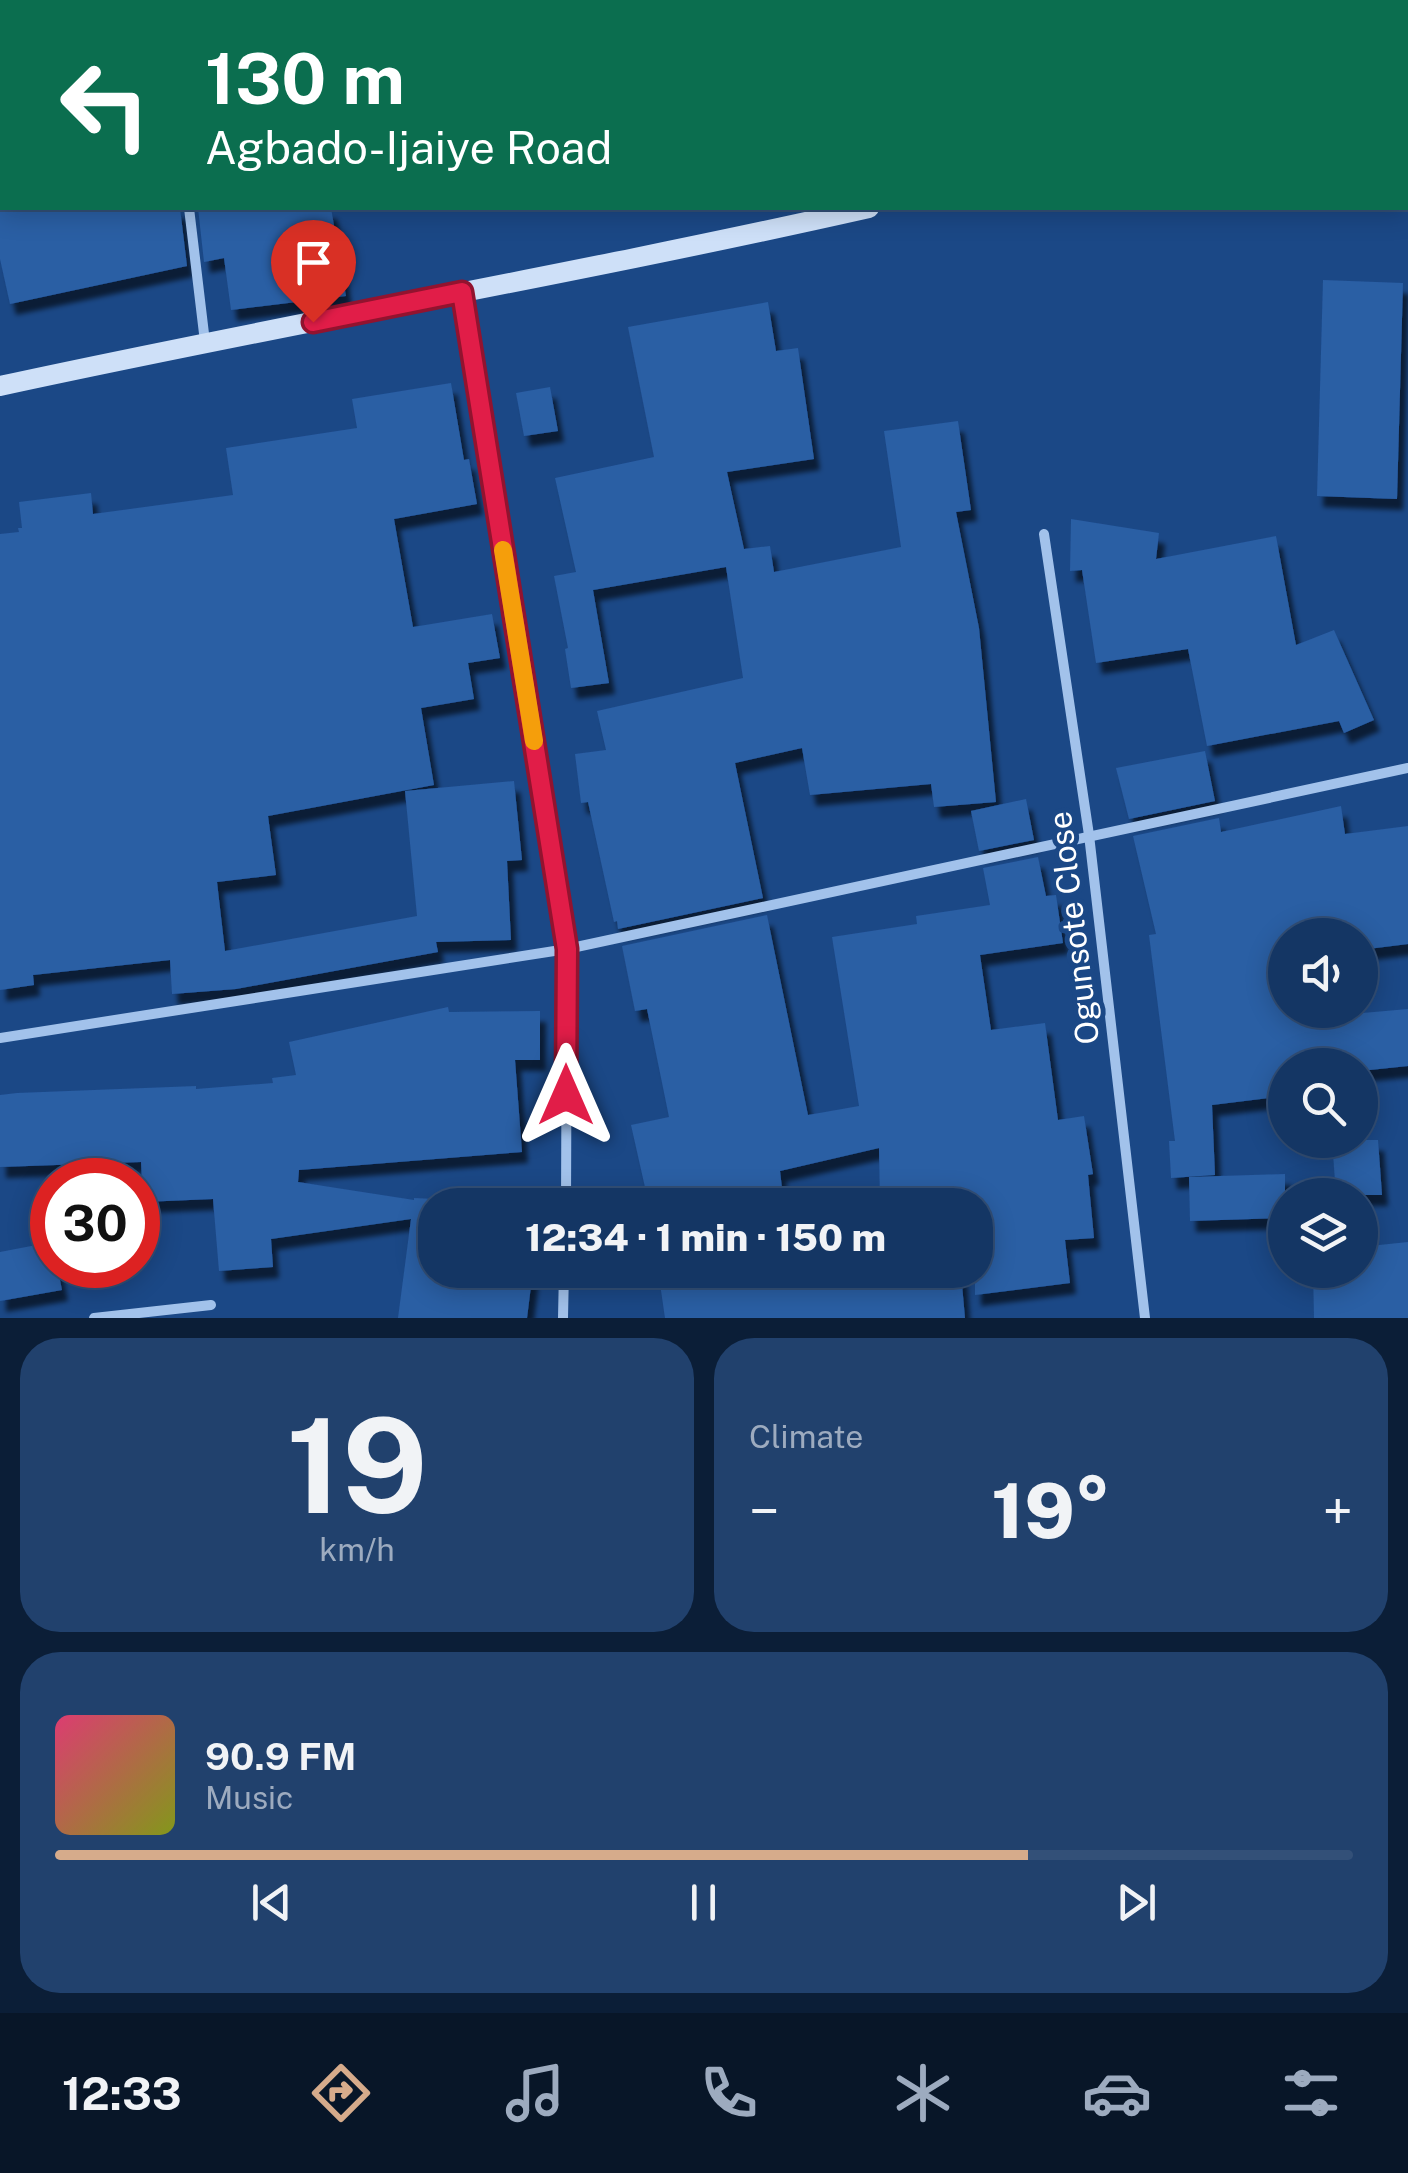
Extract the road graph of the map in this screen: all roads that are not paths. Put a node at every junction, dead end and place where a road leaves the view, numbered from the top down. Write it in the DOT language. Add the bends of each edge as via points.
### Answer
graph roads {
  1 [pos="190,210"];
  2 [pos="859,210"];
  3 [pos="462,292"];
  4 [pos="205,342"];
  5 [pos="0,386"];
  6 [pos="1044,534"];
  7 [pos="1408,768"];
  8 [pos="1089,835"];
  9 [pos="567,949"];
  10 [pos="0,1038"];
  11 [pos="566,1188"];
  12 [pos="564,1288"];
  13 [pos="211,1305"];
  14 [pos="94,1318"];
  15 [pos="563,1318"];
  16 [pos="1145,1318"];
  1 -- 4 [label="street"];
  2 -- 3 [label="street"];
  3 -- 4 [label="street"];
  3 -- 9 [label="street"];
  4 -- 5 [label="street"];
  6 -- 8 [label="street, Ogunsote Close"];
  7 -- 8 [label="street"];
  8 -- 9 [label="street"];
  8 -- 16 [label="street, Ogunsote Close"];
  9 -- 10 [label="street"];
  9 -- 11 [label="street"];
  12 -- 15 [label="street"];
  13 -- 14 [label="street"];
}
